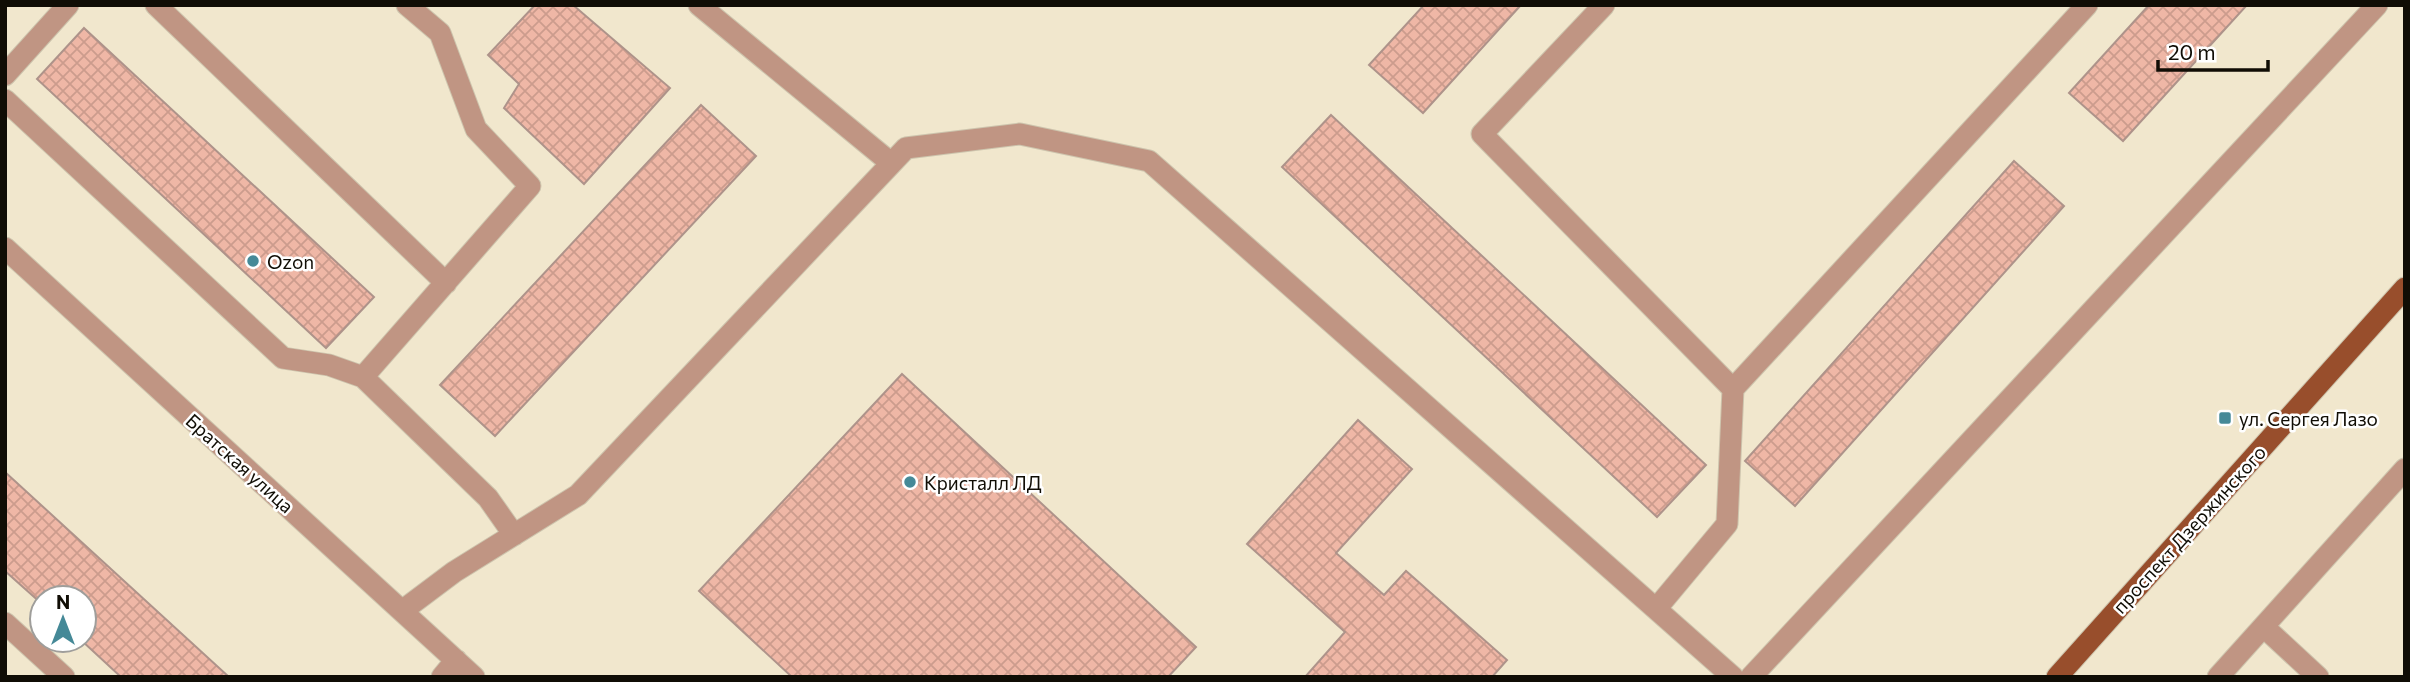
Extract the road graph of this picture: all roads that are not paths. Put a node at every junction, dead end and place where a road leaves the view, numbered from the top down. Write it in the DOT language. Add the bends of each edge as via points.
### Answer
graph roads {
  1 [pos="68,5"];
  2 [pos="156,5"];
  3 [pos="407,5"];
  4 [pos="699,5"];
  5 [pos="1604,5"];
  6 [pos="2087,5"];
  7 [pos="2376,5"];
  8 [pos="5,75"];
  9 [pos="5,100"];
  10 [pos="891,163"];
  11 [pos="5,248"];
  12 [pos="446,282"];
  13 [pos="2405,288"];
  14 [pos="363,377"];
  15 [pos="1733,389"];
  16 [pos="2405,469"];
  17 [pos="514,535"];
  18 [pos="1656,609"];
  19 [pos="402,611"];
  20 [pos="5,623"];
  21 [pos="2264,627"];
  22 [pos="456,660"];
  23 [pos="64,677"];
  24 [pos="442,677"];
  25 [pos="474,677"];
  26 [pos="1733,677"];
  27 [pos="1751,677"];
  28 [pos="2057,677"];
  29 [pos="2218,677"];
  30 [pos="2318,677"];
  1 -- 8 [label="street"];
  2 -- 12 [label="street"];
  3 -- 12 [label="street" via="440,33 476,129 530,186"];
  4 -- 10 [label="street"];
  5 -- 15 [label="street" via="1482,134"];
  6 -- 15 [label="street"];
  7 -- 27 [label="street"];
  9 -- 14 [label="street" via="283,358 329,365"];
  10 -- 17 [label="street" via="578,495"];
  10 -- 18 [label="street" via="906,148 1020,134 1149,161"];
  11 -- 19 [label="street, Братская улица"];
  12 -- 14 [label="street"];
  13 -- 28 [label="main road, проспект Дзержинского"];
  14 -- 17 [label="street" via="488,498"];
  15 -- 18 [label="street" via="1727,524"];
  16 -- 21 [label="street"];
  17 -- 19 [label="street"];
  18 -- 26 [label="street"];
  19 -- 22 [label="street, Братская улица"];
  20 -- 23 [label="street"];
  21 -- 29 [label="street"];
  21 -- 30 [label="street"];
  22 -- 24 [label="street"];
  22 -- 25 [label="street, Братская улица"];
}
